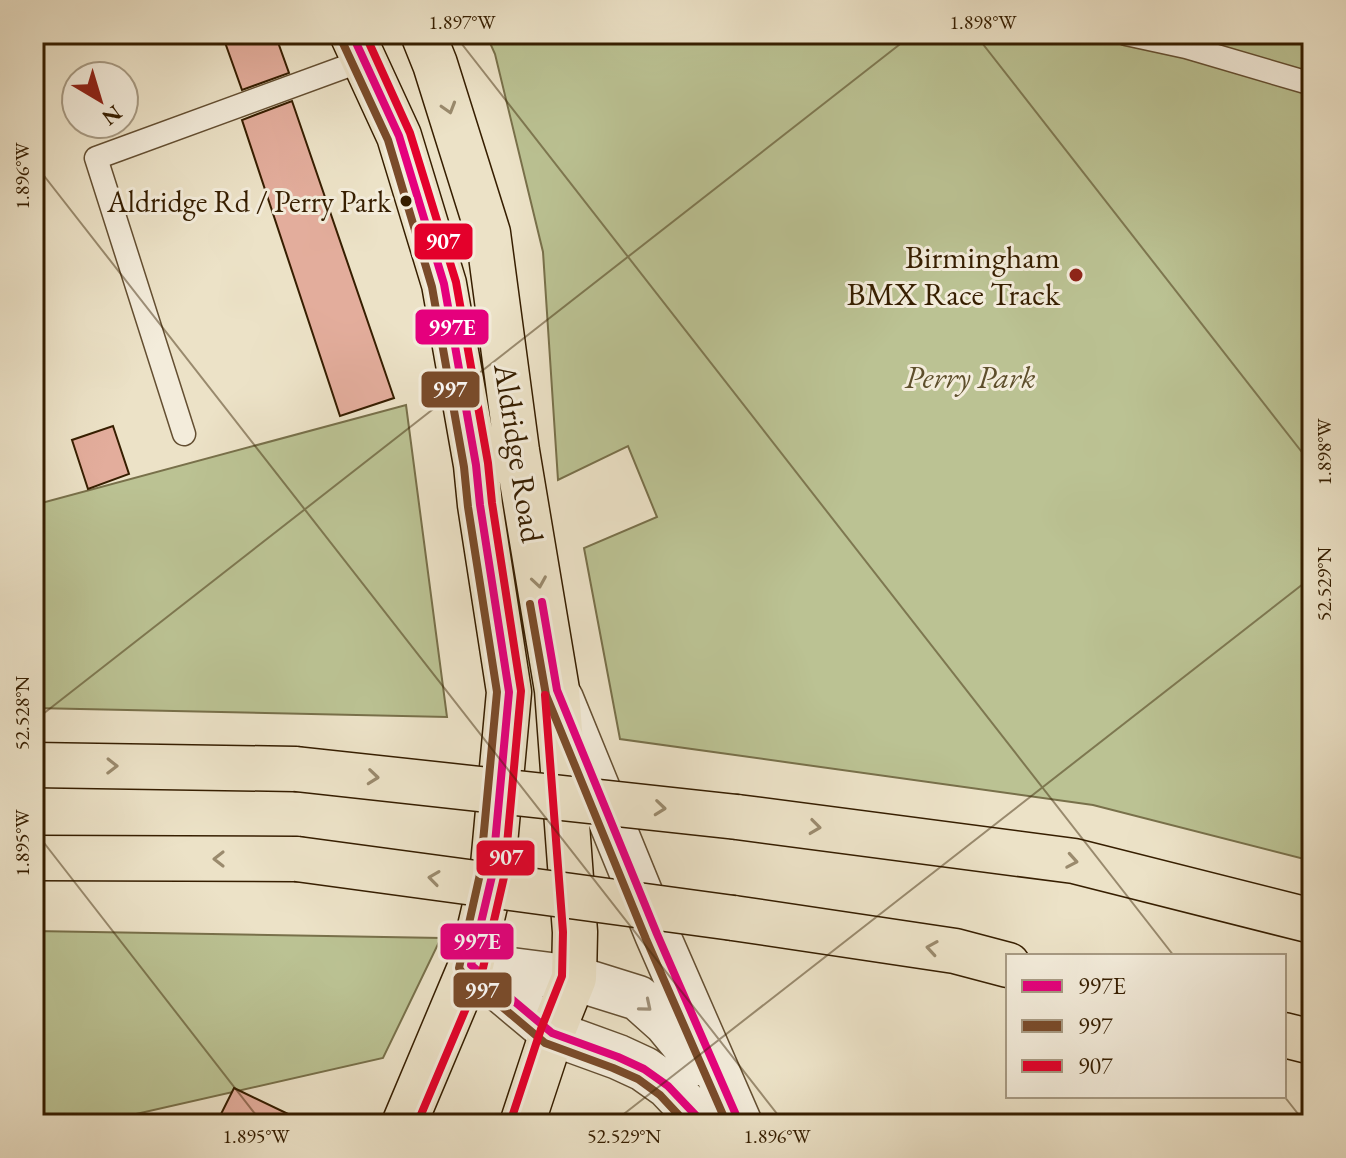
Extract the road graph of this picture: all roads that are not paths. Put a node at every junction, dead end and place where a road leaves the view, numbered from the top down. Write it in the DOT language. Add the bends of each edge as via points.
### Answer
graph roads {
  1 [pos="423,34"];
  2 [pos="1126,34"];
  3 [pos="358,47"];
  4 [pos="1312,84"];
  5 [pos="184,434"];
  6 [pos="557,690"];
  7 [pos="34,765"];
  8 [pos="34,858"];
  9 [pos="1312,921"];
  10 [pos="1006,964"];
  11 [pos="471,965"];
  12 [pos="574,978"];
  13 [pos="552,1033"];
  14 [pos="1286,1036"];
  15 [pos="1312,1042"];
  16 [pos="725,1117"];
  17 [pos="404,1124"];
  18 [pos="522,1124"];
  1 -- 6 [label="main road, Aldridge Road, one-way" via="488,233"];
  2 -- 4 [label="lane"];
  3 -- 5 [label="lane" via="96,158"];
  3 -- 11 [label="main road, Aldridge Road" via="399,136 444,284 509,692 492,876"];
  6 -- 12 [label="main road, Aldridge Road"];
  6 -- 16 [label="street, Aldridge Road"];
  7 -- 9 [label="main road, one-way, bridge" via="296,769 737,817 1074,861"];
  10 -- 8 [label="main road, one-way, bridge" via="955,951 297,859"];
  11 -- 12 [label="street"];
  11 -- 13 [label="street"];
  11 -- 17 [label="main road, Aldridge Road"];
  12 -- 13 [label="main road, Aldridge Road"];
  12 -- 16 [label="street, one-way" via="638,998 666,1023"];
  13 -- 16 [label="street" via="644,1069"];
  13 -- 18 [label="main road, Aldridge Road"];
  14 -- 15 [label="main road"];
}
